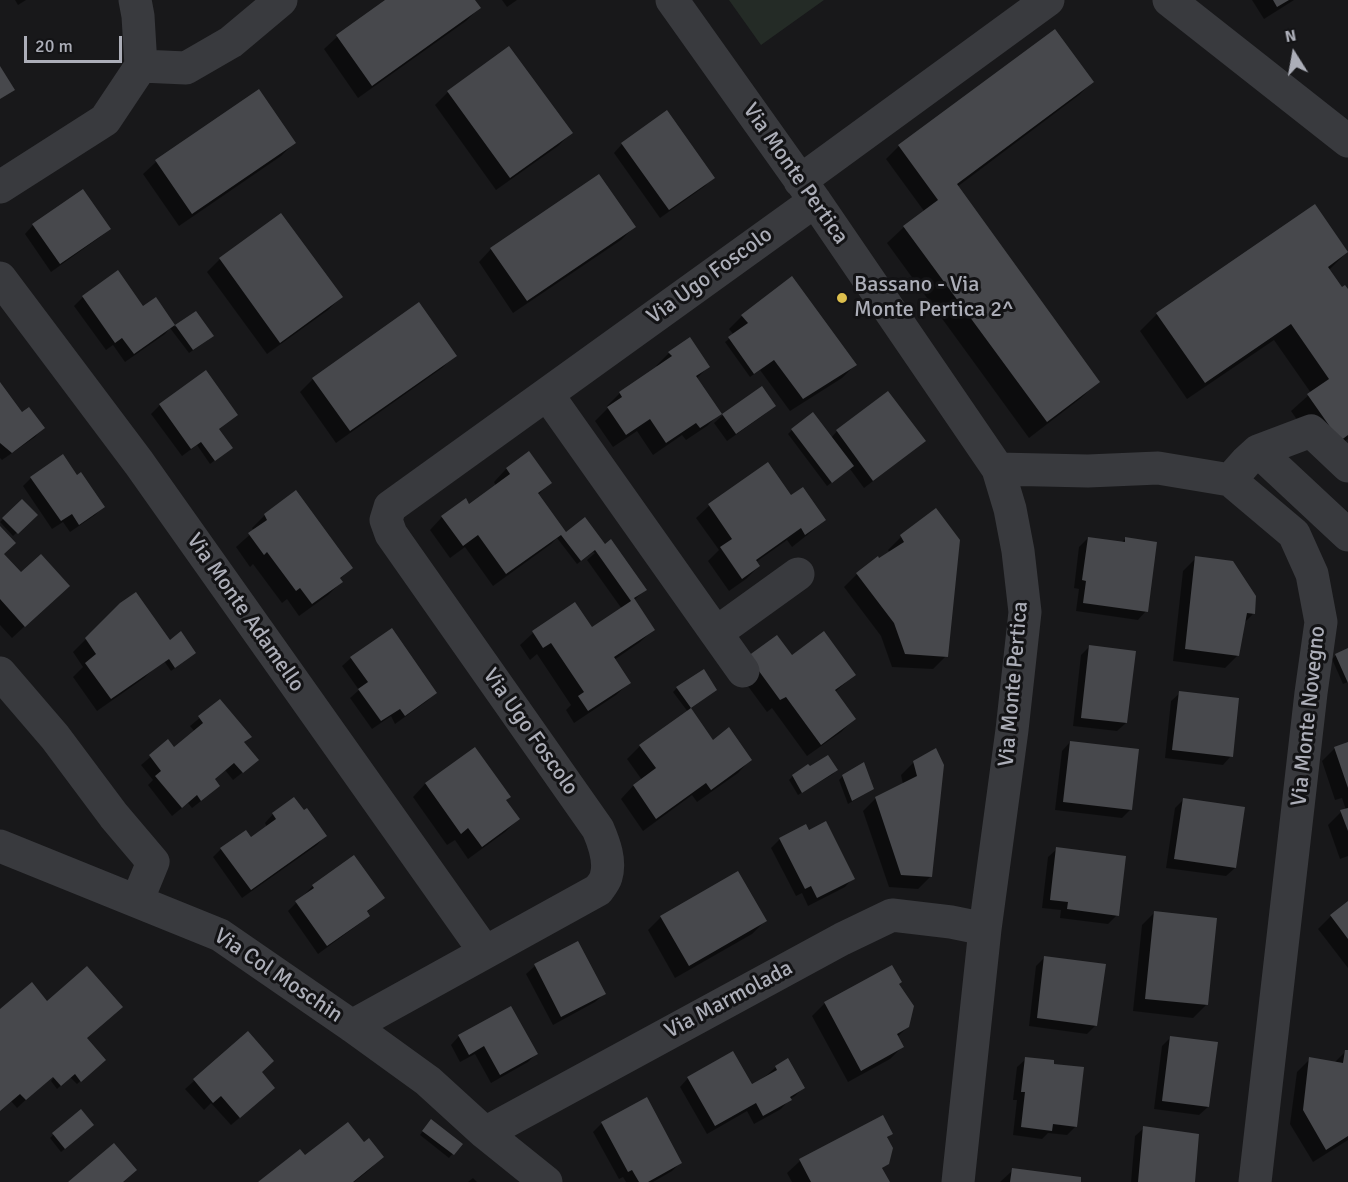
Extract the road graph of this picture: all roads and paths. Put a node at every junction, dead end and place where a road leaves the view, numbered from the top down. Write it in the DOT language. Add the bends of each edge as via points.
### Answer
graph roads {
  1 [pos="135,0"];
  2 [pos="281,0"];
  3 [pos="672,0"];
  4 [pos="1048,0"];
  5 [pos="1169,0"];
  6 [pos="141,66"];
  7 [pos="1348,141"];
  8 [pos="0,187"];
  9 [pos="808,191"];
  10 [pos="0,278"];
  11 [pos="547,394"];
  12 [pos="1258,452"];
  13 [pos="1348,466"];
  14 [pos="998,469"];
  15 [pos="1230,480"];
  16 [pos="1348,535"];
  17 [pos="798,574"];
  18 [pos="716,633"];
  19 [pos="743,671"];
  20 [pos="0,673"];
  21 [pos="0,846"];
  22 [pos="137,901"];
  23 [pos="985,929"];
  24 [pos="485,952"];
  25 [pos="352,1026"];
  26 [pos="485,1133"];
  27 [pos="546,1182"];
  28 [pos="958,1182"];
  29 [pos="1255,1182"];
  1 -- 6 [label="street"];
  2 -- 6 [label="street" via="231,42 186,68"];
  3 -- 9 [label="street, Via Monte Pertica"];
  4 -- 9 [label="street, Via Ugo Foscolo"];
  5 -- 7 [label="street"];
  6 -- 8 [label="street" via="105,120"];
  9 -- 11 [label="street, Via Ugo Foscolo"];
  9 -- 14 [label="street, Via Monte Pertica"];
  10 -- 24 [label="street, Via Monte Adamello" via="139,463"];
  11 -- 18 [label="street"];
  11 -- 24 [label="street, Via Ugo Foscolo" via="390,507 386,520 390,534 598,829 604,843 606,876 598,890"];
  12 -- 13 [label="street" via="1311,431"];
  12 -- 15 [label="street"];
  12 -- 16 [label="street"];
  14 -- 15 [label="street" via="1158,468"];
  14 -- 23 [label="street, Via Monte Pertica" via="1018,551 1025,612"];
  15 -- 29 [label="street, Via Monte Novegno" via="1294,534 1312,574 1321,622"];
  17 -- 18 [label="street"];
  18 -- 19 [label="street"];
  20 -- 22 [label="street" via="153,862"];
  21 -- 22 [label="street, Via Col Moschin"];
  22 -- 25 [label="street, Via Col Moschin" via="220,935"];
  23 -- 26 [label="street, Via Marmolada" via="892,915"];
  23 -- 28 [label="street, Via Monte Pertica"];
  24 -- 25 [label="street, Via Ugo Foscolo"];
  25 -- 26 [label="street, Via Col Moschin" via="428,1081"];
  26 -- 27 [label="street, Via Col Moschin"];
}
